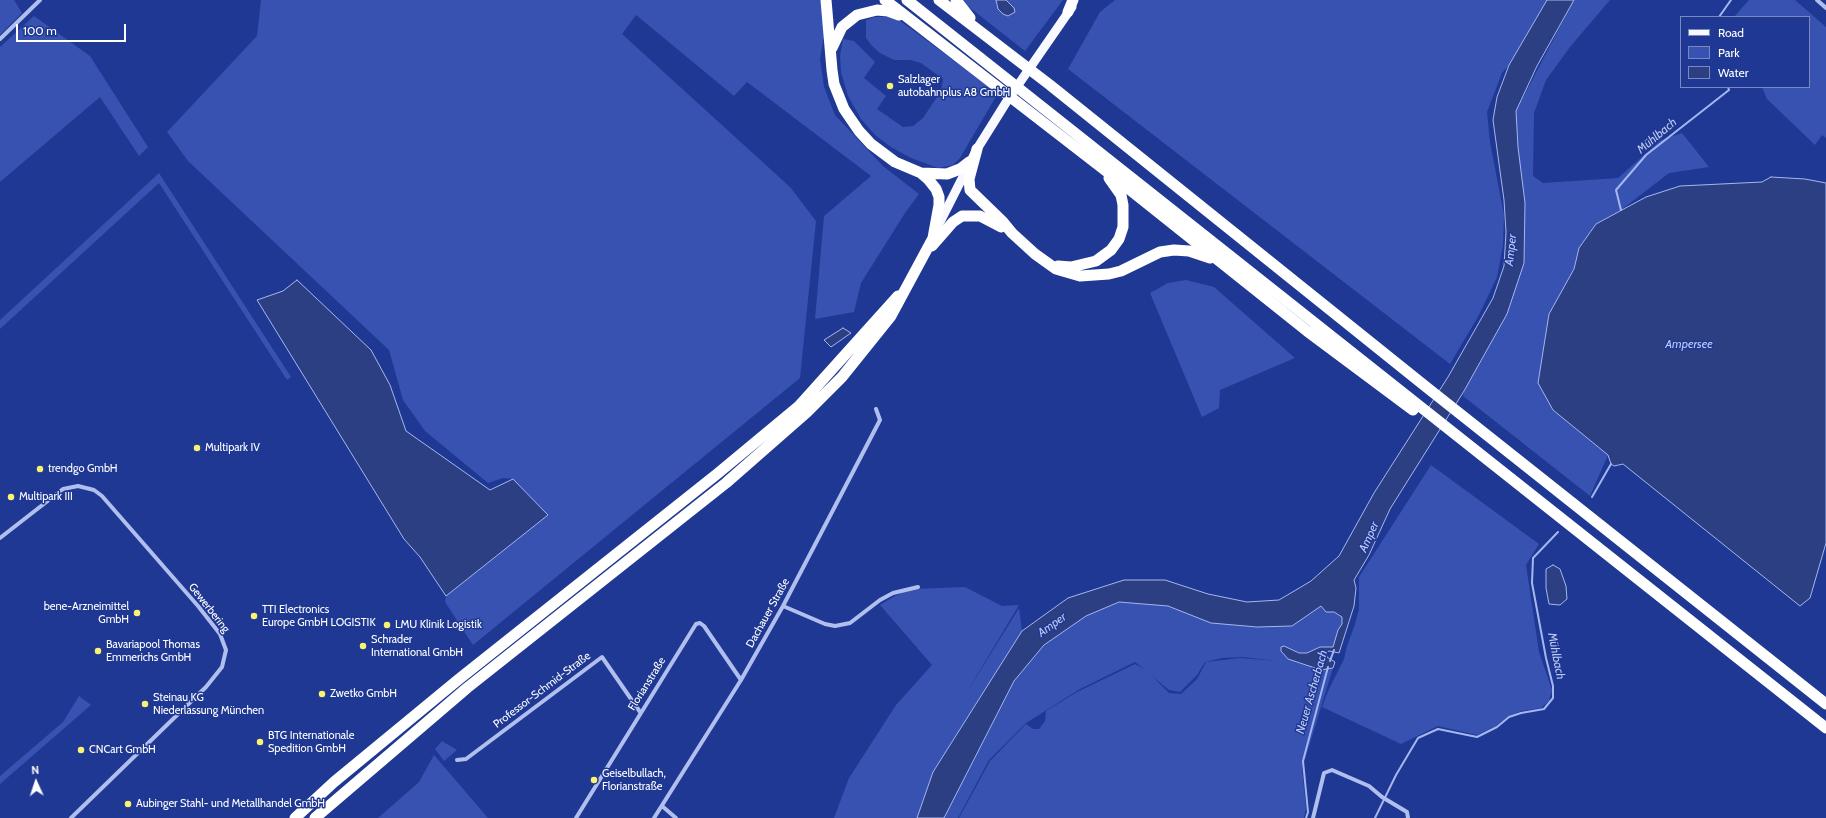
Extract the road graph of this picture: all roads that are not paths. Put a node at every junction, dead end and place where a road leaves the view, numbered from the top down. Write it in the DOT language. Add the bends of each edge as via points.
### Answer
graph roads {
  1 [pos="40,0"];
  2 [pos="826,0"];
  3 [pos="885,0"];
  4 [pos="907,0"];
  5 [pos="939,0"];
  6 [pos="956,0"];
  7 [pos="1073,0"];
  8 [pos="1078,0"];
  9 [pos="1817,0"];
  10 [pos="1826,8"];
  11 [pos="1068,12"];
  12 [pos="911,21"];
  13 [pos="978,28"];
  14 [pos="0,39"];
  15 [pos="830,54"];
  16 [pos="977,149"];
  17 [pos="969,162"];
  18 [pos="1096,164"];
  19 [pos="921,173"];
  20 [pos="997,220"];
  21 [pos="933,238"];
  22 [pos="922,260"];
  23 [pos="1044,261"];
  24 [pos="1226,267"];
  25 [pos="909,284"];
  26 [pos="1413,406"];
  27 [pos="876,409"];
  28 [pos="0,538"];
  29 [pos="918,587"];
  30 [pos="783,606"];
  31 [pos="741,680"];
  32 [pos="1826,704"];
  33 [pos="640,712"];
  34 [pos="1826,728"];
  35 [pos="456,760"];
  36 [pos="662,806"];
  37 [pos="70,818"];
  38 [pos="295,818"];
  39 [pos="315,818"];
  40 [pos="576,818"];
  41 [pos="654,818"];
  42 [pos="676,818"];
  43 [pos="1313,818"];
  44 [pos="1408,818"];
  1 -- 14 [label="street"];
  2 -- 15 [label="highway"];
  3 -- 12 [label="highway"];
  4 -- 26 [label="highway"];
  5 -- 13 [label="highway"];
  6 -- 13 [label="highway"];
  7 -- 11 [label="highway"];
  8 -- 11 [label="main road"];
  9 -- 10 [label="street"];
  11 -- 16 [label="main road"];
  12 -- 15 [label="highway" via="888,11 877,10 857,15 842,27"];
  12 -- 18 [label="highway"];
  13 -- 32 [label="highway"];
  15 -- 19 [label="highway" via="839,96 859,131 895,162"];
  16 -- 17 [label="main road"];
  16 -- 20 [label="highway" via="970,190"];
  17 -- 19 [label="highway" via="947,174"];
  17 -- 21 [label="main road"];
  18 -- 23 [label="highway" via="1121,195 1124,216 1119,239 1103,256 1084,265 1062,267"];
  18 -- 24 [label="highway"];
  19 -- 21 [label="highway" via="933,183 938,196 939,205"];
  20 -- 22 [label="highway" via="973,215 958,219 948,227"];
  20 -- 23 [label="highway"];
  21 -- 22 [label="highway"];
  22 -- 25 [label="highway"];
  23 -- 24 [label="highway" via="1067,274 1091,276 1121,271 1147,257 1174,250 1204,255"];
  24 -- 26 [label="highway" via="1307,331"];
  25 -- 38 [label="highway" via="798,406 717,474 458,679 334,782"];
  25 -- 39 [label="highway" via="891,316 872,342 807,412 726,483 467,688"];
  26 -- 34 [label="highway" via="1460,438"];
  27 -- 30 [label="street, Dachauer Straße" via="880,420"];
  28 -- 37 [label="street, Gewerbering" via="63,489 78,486 94,490 198,606 220,634 226,650 222,667 206,687"];
  29 -- 30 [label="street" via="894,593 880,600 850,623 835,626"];
  30 -- 31 [label="street, Dachauer Straße"];
  31 -- 33 [label="street, Florianstraße" via="704,626 696,624"];
  31 -- 36 [label="street, Dachauer Straße"];
  33 -- 35 [label="street, Professor-Schmid-Straße" via="602,656 466,759"];
  33 -- 40 [label="street, Florianstraße"];
  36 -- 41 [label="street, Dachauer Straße"];
  36 -- 42 [label="street"];
  43 -- 44 [label="street" via="1324,772 1332,770 1370,786 1382,797 1407,812"];
}
